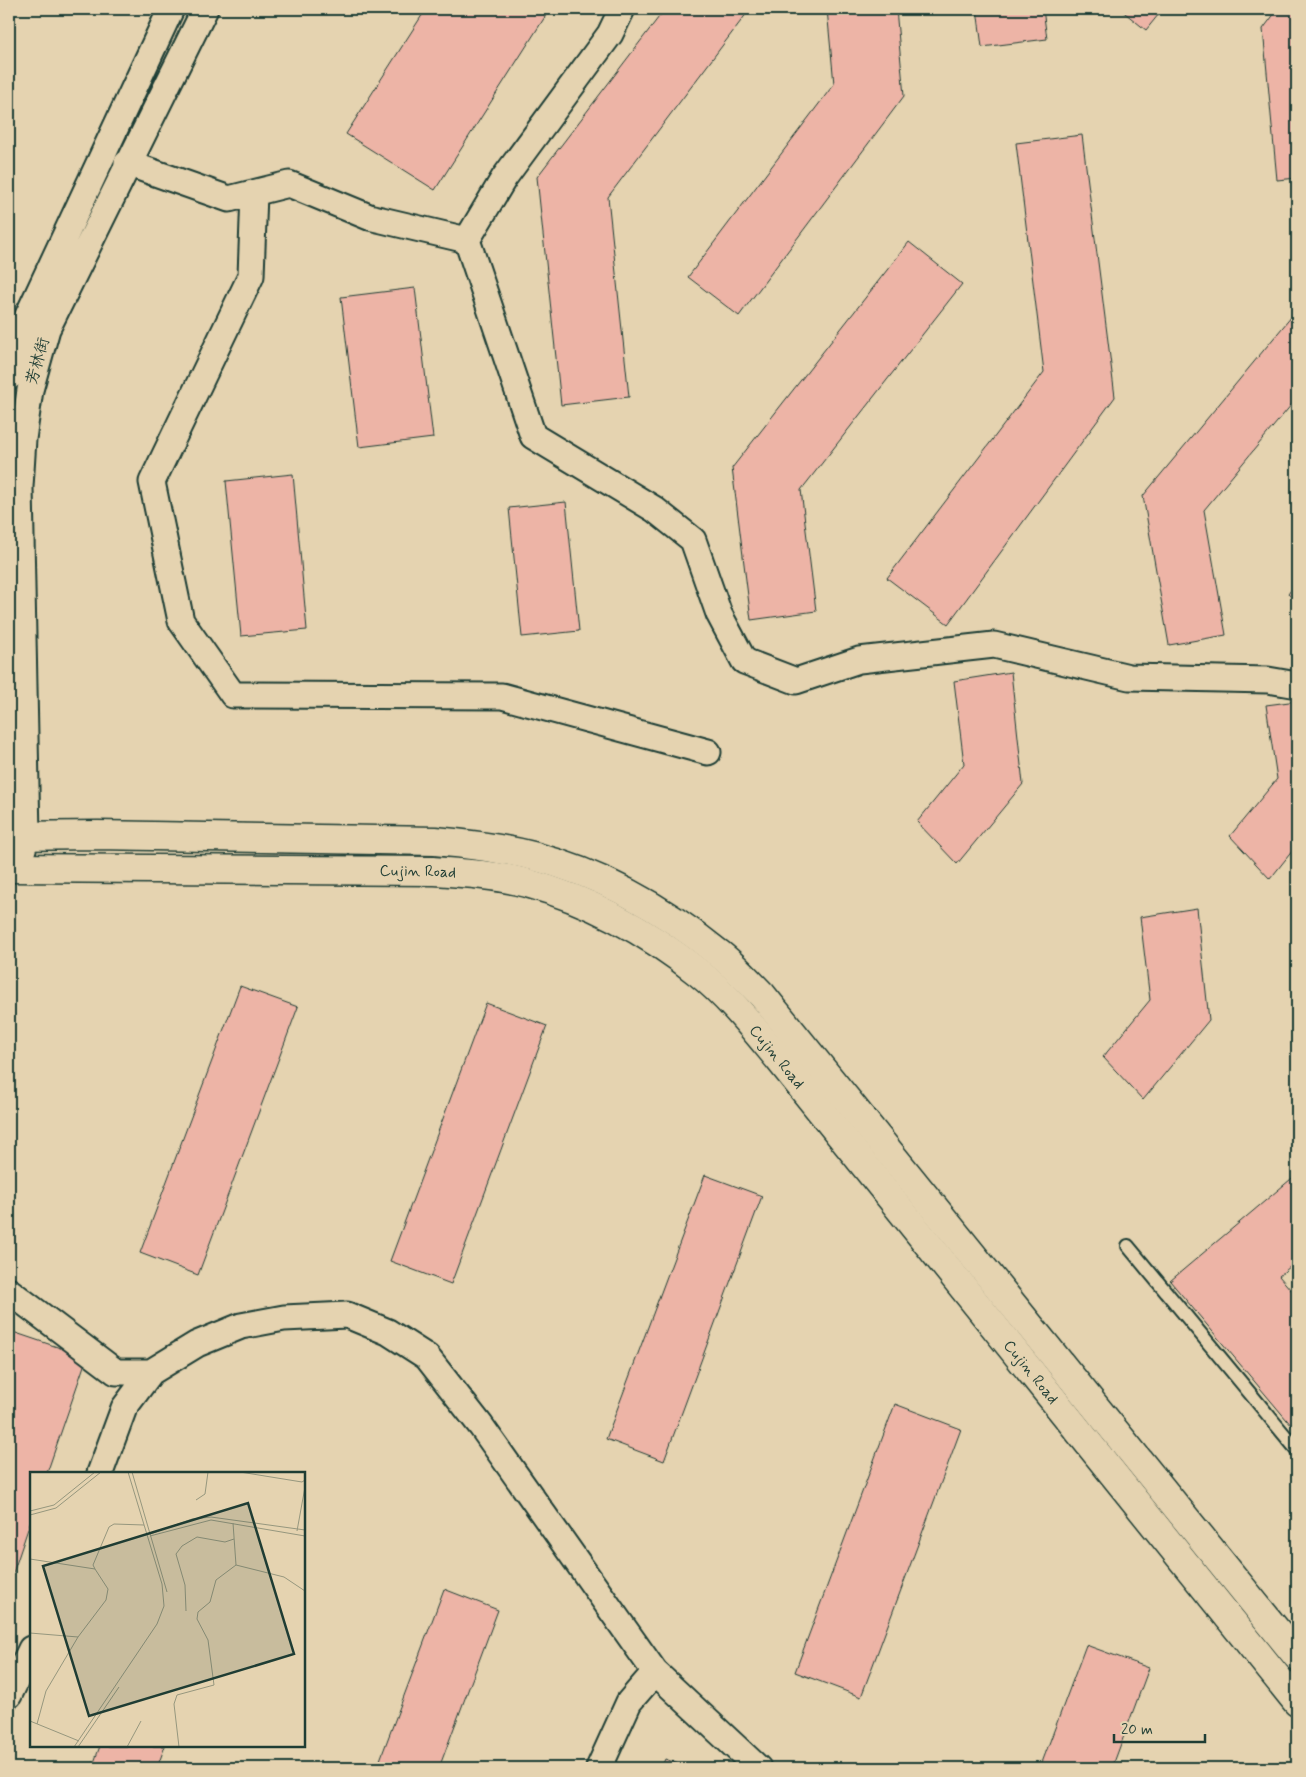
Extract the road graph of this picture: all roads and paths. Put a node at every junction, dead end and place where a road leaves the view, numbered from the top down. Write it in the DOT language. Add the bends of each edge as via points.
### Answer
graph roads {
  1 [pos="171,9"];
  2 [pos="205,9"];
  3 [pos="622,9"];
  4 [pos="127,163"];
  5 [pos="254,193"];
  6 [pos="467,240"];
  7 [pos="9,377"];
  8 [pos="1297,685"];
  9 [pos="708,752"];
  10 [pos="14,852"];
  11 [pos="1128,1246"];
  12 [pos="9,1291"];
  13 [pos="151,1372"];
  14 [pos="1297,1450"];
  15 [pos="100,1472"];
  16 [pos="30,1651"];
  17 [pos="1297,1656"];
  18 [pos="654,1672"];
  19 [pos="9,1695"];
  20 [pos="1297,1702"];
  21 [pos="599,1768"];
  22 [pos="758,1768"];
  1 -- 7 [label="street" via="23,326"];
  2 -- 4 [label="street, 芳林街"];
  3 -- 6 [label="street" via="610,34 504,178"];
  4 -- 5 [label="street" via="229,199"];
  4 -- 10 [label="street, 芳林街" via="47,330 29,399 20,487"];
  5 -- 6 [label="street" via="289,184 369,217"];
  5 -- 9 [label="street" via="251,276 152,482 181,621 233,695 502,696"];
  6 -- 8 [label="street" via="533,436 654,509 693,540 719,614 744,661 796,681 859,660 994,645 1129,677 1268,680"];
  10 -- 17 [label="main road, Cujin Road" via="435,841 486,846 533,856 586,874 628,893 676,921 720,954 769,1002"];
  10 -- 20 [label="main road, Cujin Road" via="484,875 527,883 574,899 617,918 660,944 700,973 740,1012"];
  11 -- 14 [label="lane"];
  12 -- 13 [label="street" via="116,1372"];
  13 -- 15 [label="street" via="124,1408"];
  13 -- 18 [label="street" via="197,1344 241,1326 284,1318 346,1315 388,1332 427,1357 481,1426"];
  16 -- 19 [label="street"];
  18 -- 21 [label="street" via="629,1702"];
  18 -- 22 [label="street"];
}
